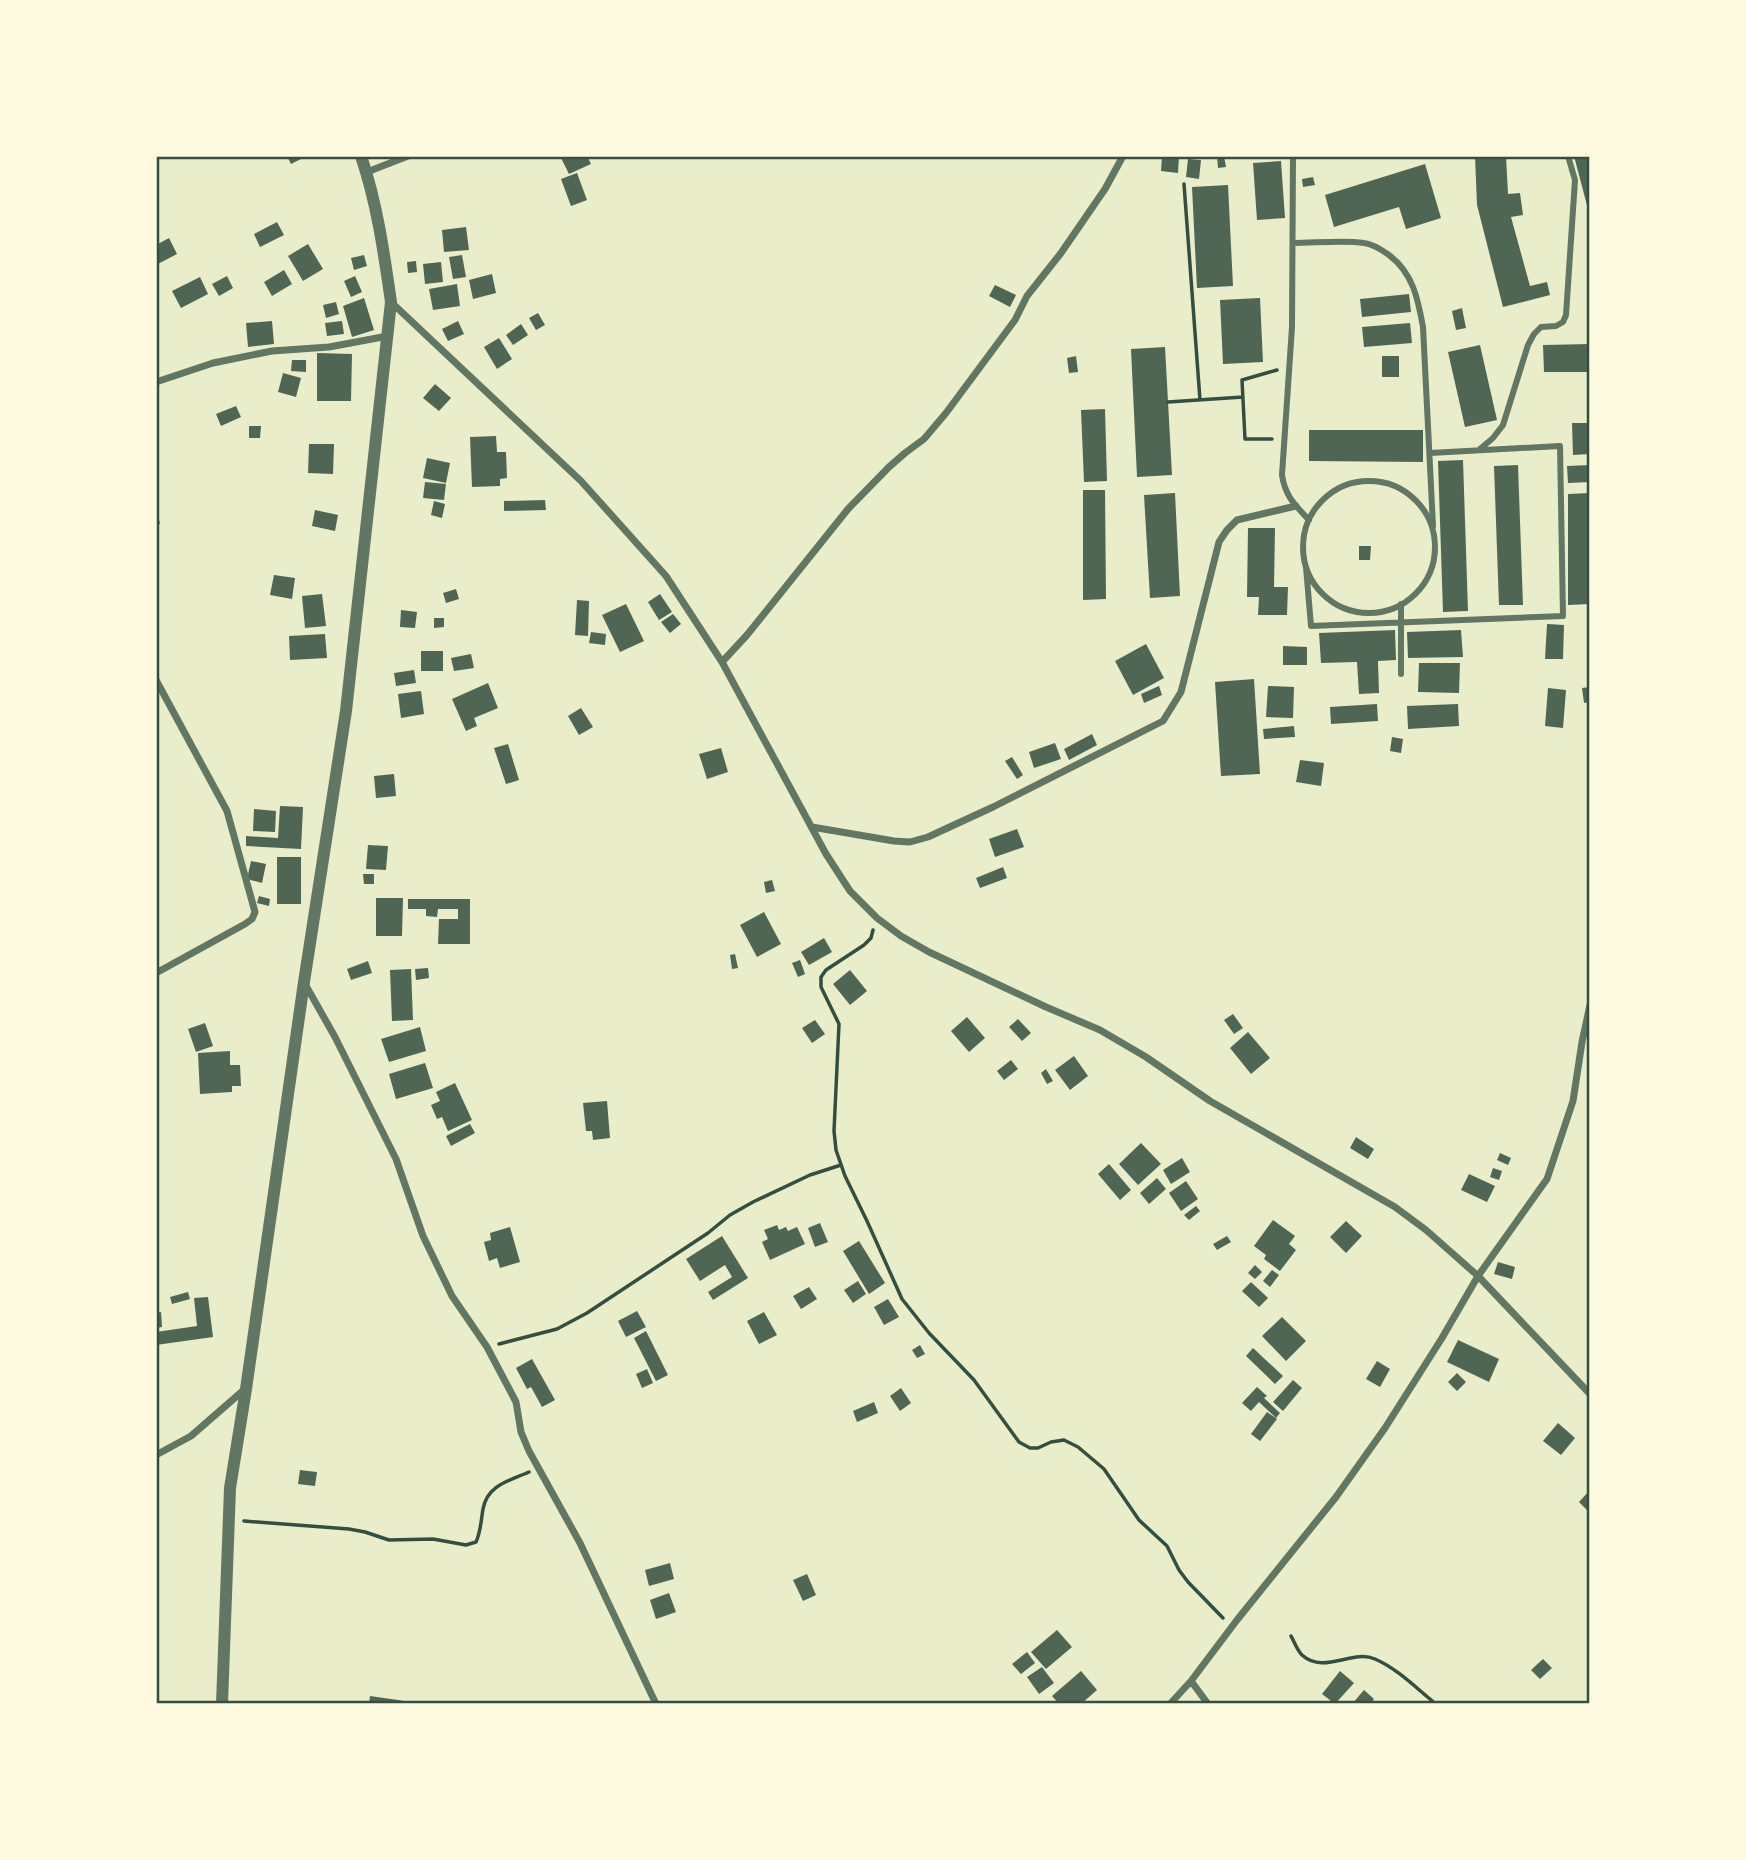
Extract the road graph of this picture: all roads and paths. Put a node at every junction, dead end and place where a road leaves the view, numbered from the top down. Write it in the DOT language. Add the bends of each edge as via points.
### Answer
graph roads {
  1 [pos="361,156"];
  2 [pos="408,156"];
  3 [pos="1123,156"];
  4 [pos="1293,156"];
  5 [pos="1568,156"];
  6 [pos="367,173"];
  7 [pos="1184,184"];
  8 [pos="1293,243"];
  9 [pos="391,302"];
  10 [pos="388,336"];
  11 [pos="1289,366"];
  12 [pos="156,382"];
  13 [pos="1243,397"];
  14 [pos="1200,400"];
  15 [pos="1168,402"];
  16 [pos="1284,439"];
  17 [pos="1478,450"];
  18 [pos="1430,453"];
  19 [pos="1296,506"];
  20 [pos="1309,520"];
  21 [pos="1434,535"];
  22 [pos="1306,568"];
  23 [pos="1401,604"];
  24 [pos="1401,623"];
  25 [pos="722,662"];
  26 [pos="1401,674"];
  27 [pos="156,680"];
  28 [pos="812,827"];
  29 [pos="877,919"];
  30 [pos="156,973"];
  31 [pos="304,982"];
  32 [pos="1590,1005"];
  33 [pos="841,1165"];
  34 [pos="1478,1276"];
  35 [pos="487,1347"];
  36 [pos="246,1389"];
  37 [pos="1590,1394"];
  38 [pos="156,1455"];
  39 [pos="538,1468"];
  40 [pos="228,1520"];
  41 [pos="1231,1628"];
  42 [pos="1291,1636"];
  43 [pos="1191,1681"];
  44 [pos="222,1704"];
  45 [pos="656,1704"];
  46 [pos="1170,1704"];
  47 [pos="1208,1704"];
  48 [pos="1436,1704"];
  1 -- 6 [label="street"];
  2 -- 6 [label="street"];
  3 -- 25 [label="street" via="1015,320 946,413 848,509"];
  4 -- 8 [label="street"];
  5 -- 17 [label="street" via="1575,180 1566,314 1563,322 1541,327 1534,334 1503,425"];
  6 -- 9 [label="street"];
  7 -- 14 [label="path"];
  8 -- 11 [label="street"];
  8 -- 18 [label="street" via="1366,243 1397,262 1410,279 1423,327"];
  9 -- 10 [label="street"];
  9 -- 25 [label="street" via="581,481 666,576"];
  10 -- 12 [label="street" via="272,351 213,363"];
  10 -- 31 [label="street" via="346,711"];
  11 -- 13 [label="path" via="1242,380"];
  11 -- 16 [label="street"];
  13 -- 14 [label="path"];
  13 -- 16 [label="path" via="1245,439"];
  14 -- 15 [label="path"];
  16 -- 19 [label="street" via="1284,490"];
  17 -- 18 [label="street"];
  17 -- 24 [label="street" via="1560,446 1563,616"];
  18 -- 21 [label="street"];
  19 -- 20 [label="street"];
  19 -- 28 [label="street" via="1237,520 1219,542 1181,692 1163,721 928,837 894,841"];
  20 -- 21 [label="street" via="1336,489 1353,482 1388,483 1418,503"];
  20 -- 22 [label="street" via="1303,550"];
  21 -- 23 [label="street" via="1430,571 1422,587"];
  22 -- 23 [label="street" via="1314,584 1341,607 1376,613"];
  22 -- 24 [label="street" via="1311,626"];
  23 -- 24 [label="street"];
  24 -- 26 [label="street"];
  25 -- 28 [label="street"];
  27 -- 30 [label="street" via="227,811 255,912 245,924"];
  28 -- 29 [label="street" via="850,891"];
  29 -- 33 [label="path" via="871,938 821,977 821,987 839,1024 834,1131"];
  29 -- 34 [label="street" via="929,952 1100,1030 1146,1057 1210,1101 1395,1207"];
  31 -- 35 [label="street" via="396,1159 423,1236 452,1296"];
  31 -- 36 [label="street"];
  32 -- 34 [label="street" via="1573,1101 1547,1180"];
  33 -- 35 [label="path" via="810,1175 730,1215 557,1329"];
  33 -- 41 [label="path" via="902,1300 974,1380 1019,1442 1038,1448 1064,1440 1104,1469 1139,1520 1167,1546 1188,1582"];
  34 -- 37 [label="street"];
  34 -- 41 [label="street" via="1385,1428"];
  35 -- 39 [label="street" via="516,1402 521,1432"];
  36 -- 38 [label="street" via="191,1436"];
  36 -- 40 [label="street"];
  39 -- 40 [label="path" via="491,1490 480,1534 476,1542 466,1545 433,1539 389,1540 349,1529"];
  39 -- 45 [label="street" via="580,1543"];
  40 -- 44 [label="street"];
  41 -- 43 [label="street"];
  42 -- 48 [label="path" via="1302,1655 1315,1661 1372,1657"];
  43 -- 46 [label="street"];
  43 -- 47 [label="street"];
}
